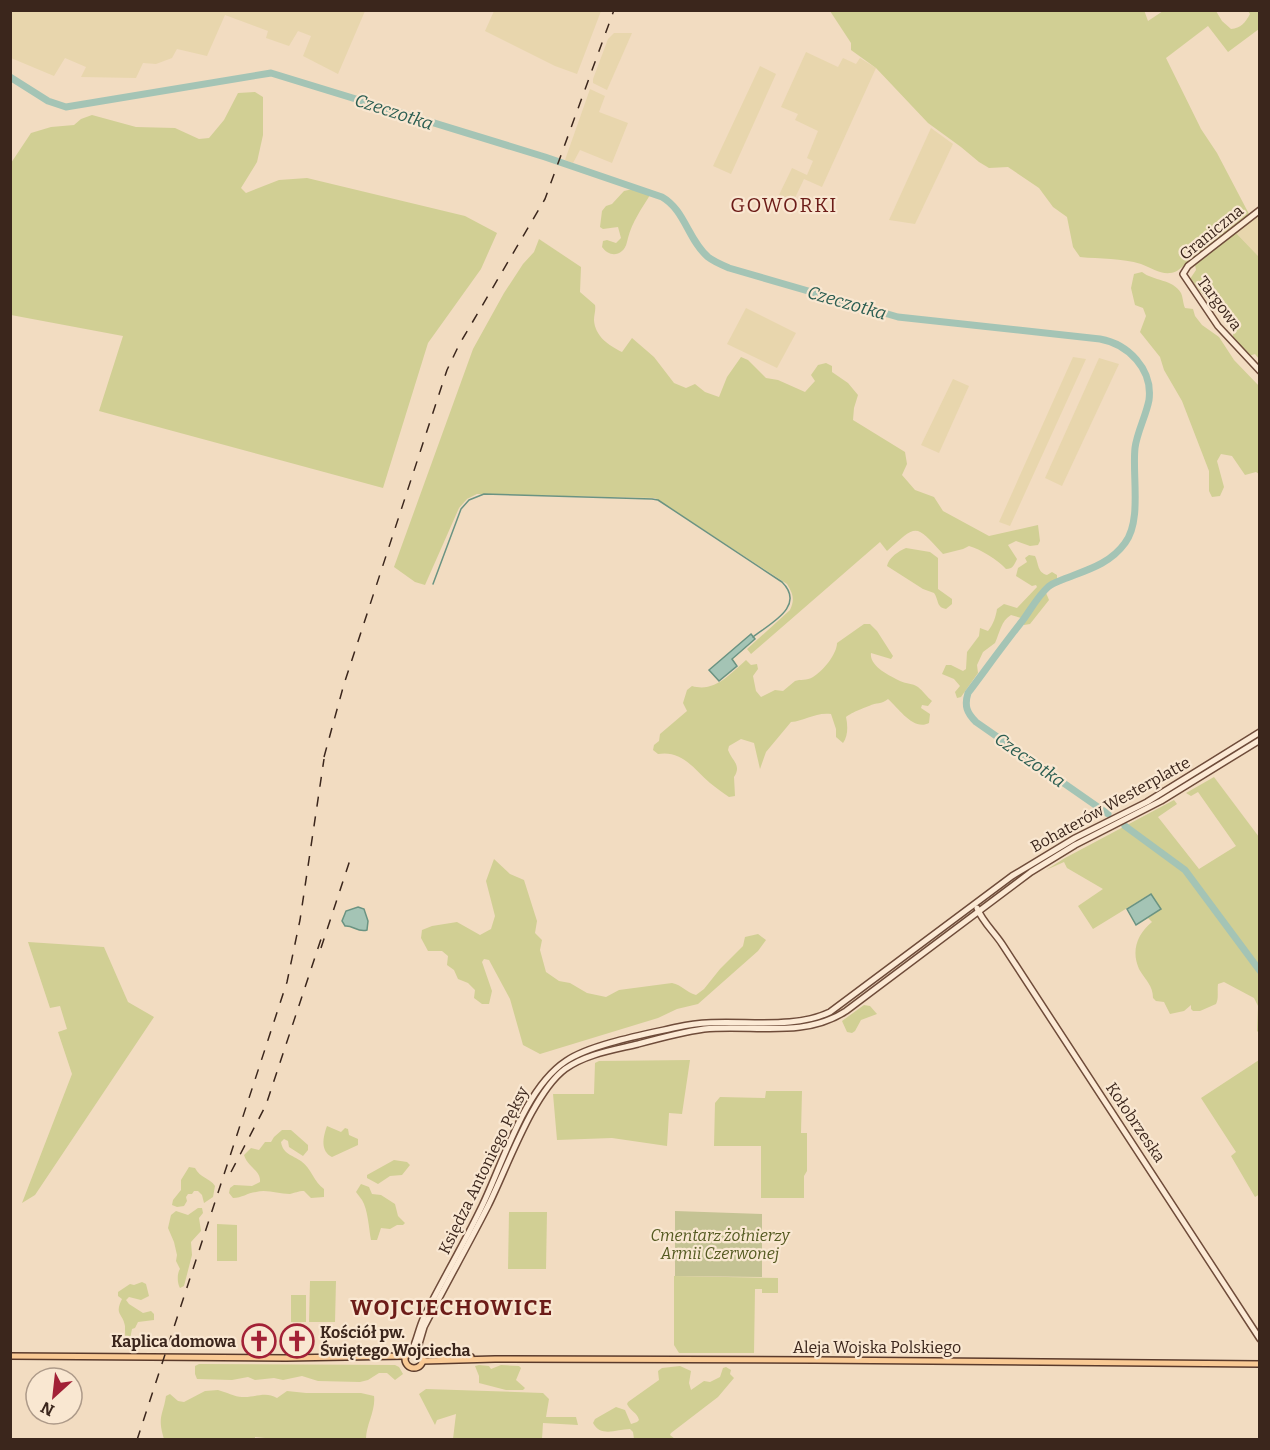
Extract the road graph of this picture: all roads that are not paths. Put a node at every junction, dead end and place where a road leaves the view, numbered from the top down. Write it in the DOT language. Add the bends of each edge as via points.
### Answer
graph roads {
  1 [pos="1260,210"];
  2 [pos="1184,278"];
  3 [pos="1260,371"];
  4 [pos="1260,732"];
  5 [pos="1260,740"];
  6 [pos="976,907"];
  7 [pos="1260,1339"];
  8 [pos="412,1350"];
  9 [pos="10,1356"];
  10 [pos="422,1356"];
  11 [pos="406,1359"];
  12 [pos="1260,1364"];
  1 -- 2 [label="main road, Graniczna" via="1188,266"];
  2 -- 3 [label="main road, Targowa" via="1218,326"];
  4 -- 6 [label="main road, Bohaterów Westerplatte" via="1169,789 1041,857"];
  5 -- 6 [label="main road, Bohaterów Westerplatte" via="1167,798 1046,862"];
  6 -- 7 [label="main road, Kołobrzeska"];
  6 -- 8 [label="main road, Księdza Antoniego Pęksy" via="826,1014 800,1021 681,1026 594,1048 558,1066 534,1095 483,1206 420,1326"];
  6 -- 10 [label="main road, Księdza Antoniego Pęksy" via="846,1011 829,1020 801,1028 726,1028 679,1033 587,1057 559,1074 539,1099 428,1320 421,1337"];
  8 -- 10 [label="main road"];
  8 -- 11 [label="main road"];
  9 -- 11 [label="main road"];
  10 -- 11 [label="main road" via="421,1365 416,1368 408,1366"];
  10 -- 12 [label="main road, Aleja Wojska Polskiego"];
}
